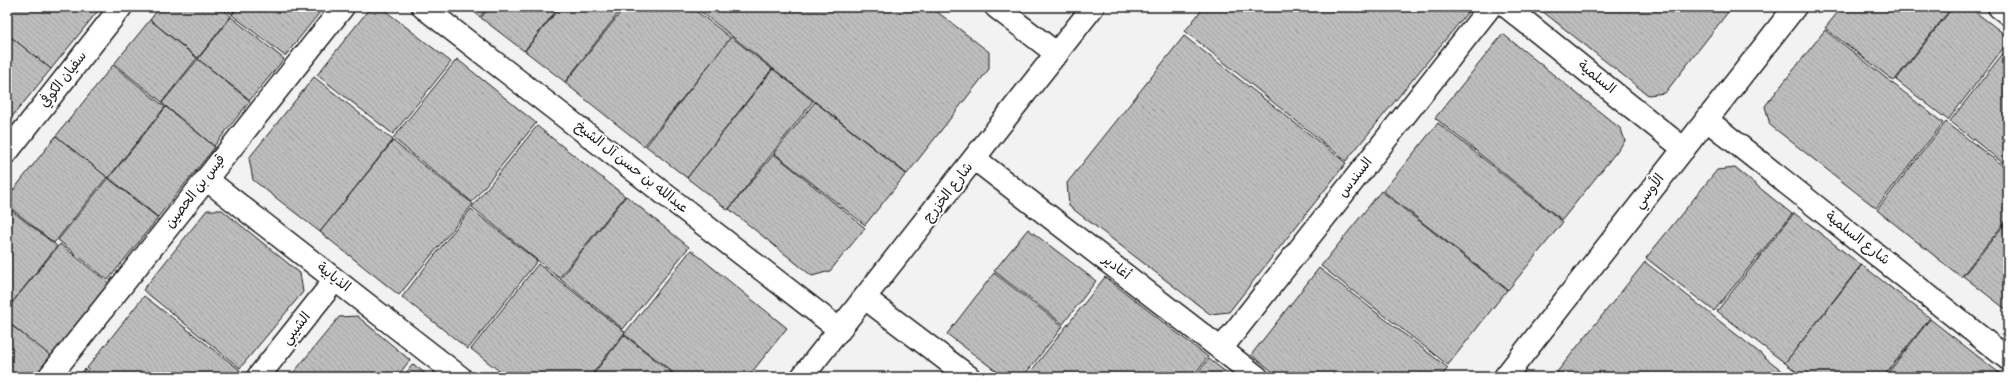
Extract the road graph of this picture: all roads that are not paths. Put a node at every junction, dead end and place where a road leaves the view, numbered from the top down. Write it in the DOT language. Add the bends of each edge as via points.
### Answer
graph roads {
  1 [pos="121,7"];
  2 [pos="343,7"];
  3 [pos="423,7"];
  4 [pos="996,7"];
  5 [pos="1093,7"];
  6 [pos="1490,7"];
  7 [pos="1508,7"];
  8 [pos="1796,7"];
  9 [pos="1999,7"];
  10 [pos="2008,14"];
  11 [pos="1057,54"];
  12 [pos="1707,120"];
  13 [pos="1684,149"];
  14 [pos="7,152"];
  15 [pos="975,159"];
  16 [pos="206,179"];
  17 [pos="335,280"];
  18 [pos="865,298"];
  19 [pos="840,330"];
  20 [pos="1221,349"];
  21 [pos="2008,359"];
  22 [pos="48,377"];
  23 [pos="258,377"];
  24 [pos="460,377"];
  25 [pos="802,377"];
  26 [pos="969,377"];
  27 [pos="1257,377"];
  28 [pos="1505,377"];
  1 -- 14 [label="street, سفيان الكوفي"];
  2 -- 16 [label="street, قيس بن الحصين"];
  3 -- 19 [label="street, عبدالله بن حسن آل الشيخ"];
  4 -- 11 [label="street"];
  5 -- 11 [label="street, شارع الخزرج"];
  6 -- 20 [label="street, السندس"];
  7 -- 13 [label="street, السلمية"];
  8 -- 12 [label="street, الأوسي"];
  9 -- 10 [label="street"];
  11 -- 15 [label="street, شارع الخزرج"];
  12 -- 13 [label="street, الأوسي"];
  12 -- 21 [label="street, شارع السلمية"];
  13 -- 28 [label="street, الأوسي"];
  15 -- 18 [label="street, شارع الخزرج"];
  15 -- 20 [label="street, أغادير"];
  16 -- 17 [label="street, الذيابية"];
  16 -- 22 [label="street, قيس بن الحصين"];
  17 -- 23 [label="street, الشيبي"];
  17 -- 24 [label="street, الذيابية"];
  18 -- 19 [label="street, شارع الخزرج"];
  18 -- 26 [label="street"];
  19 -- 25 [label="street, شارع الخزرج"];
  20 -- 27 [label="street, أغادير"];
}
